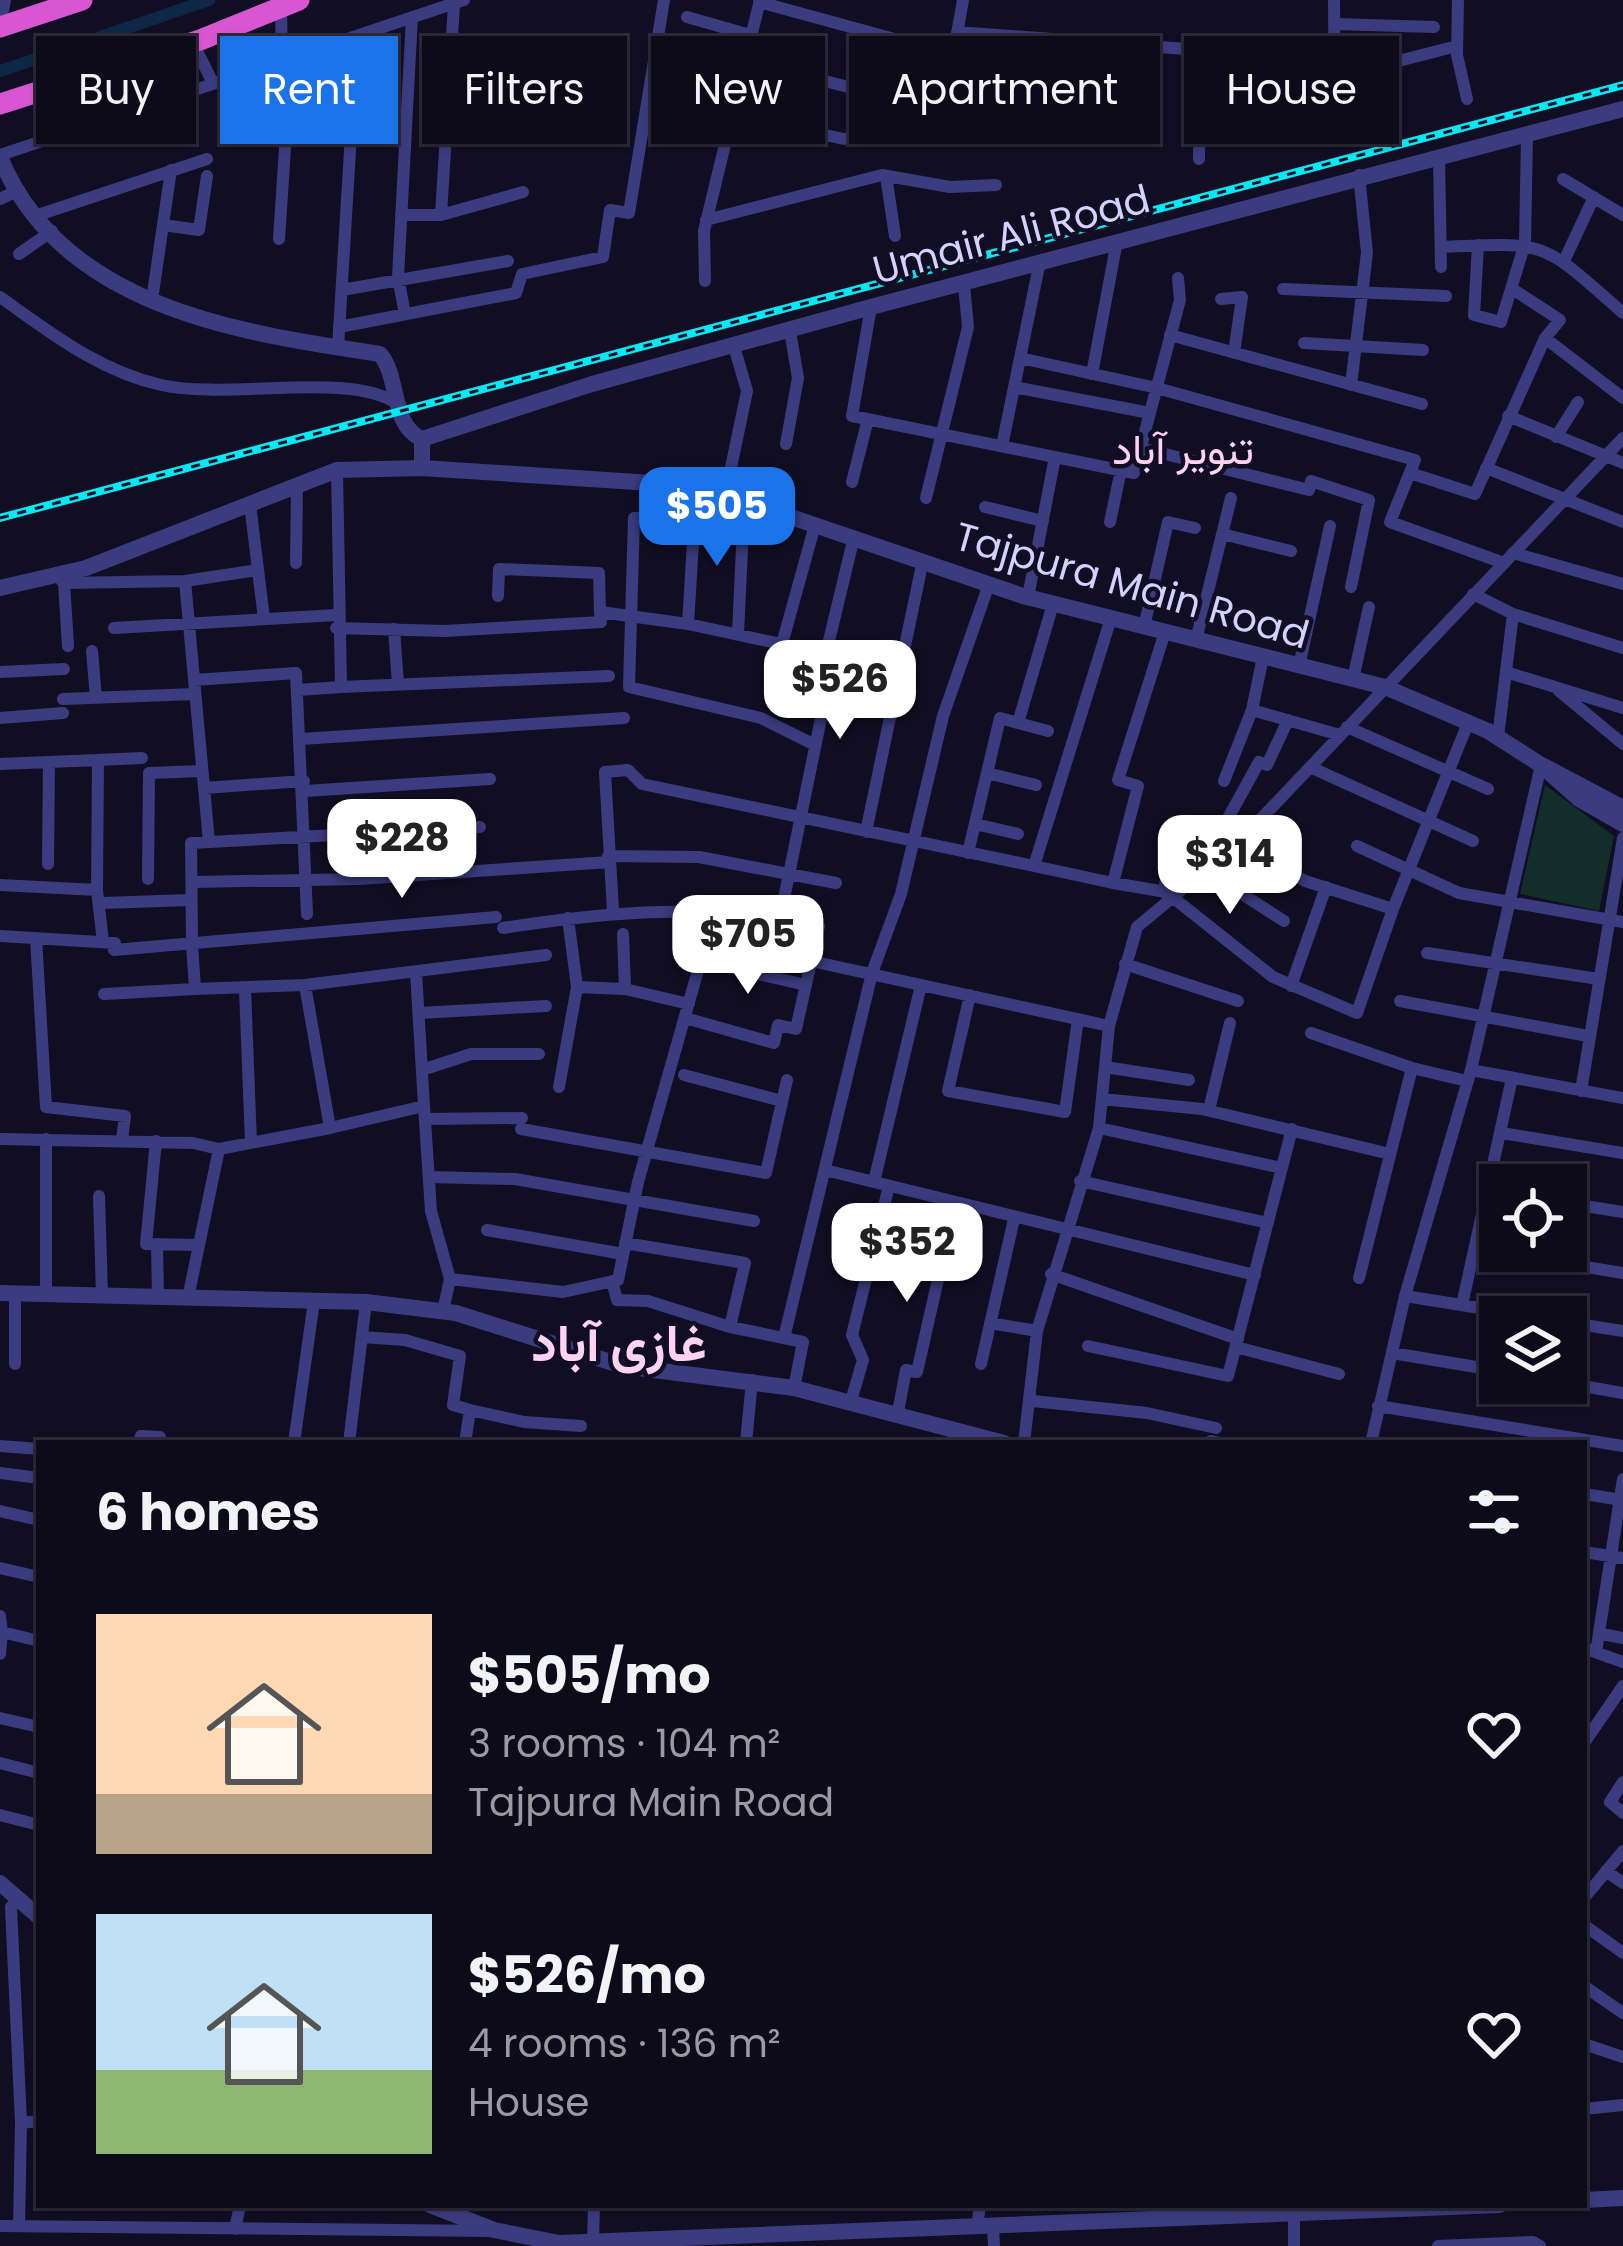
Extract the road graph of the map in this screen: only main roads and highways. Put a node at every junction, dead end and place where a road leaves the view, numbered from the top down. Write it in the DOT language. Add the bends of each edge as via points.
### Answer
graph roads {
  1 [pos="82,0"];
  2 [pos="290,3"];
  3 [pos="0,27"];
  4 [pos="0,104"];
  1 -- 3 [label="highway"];
  2 -- 4 [label="highway"];
}
